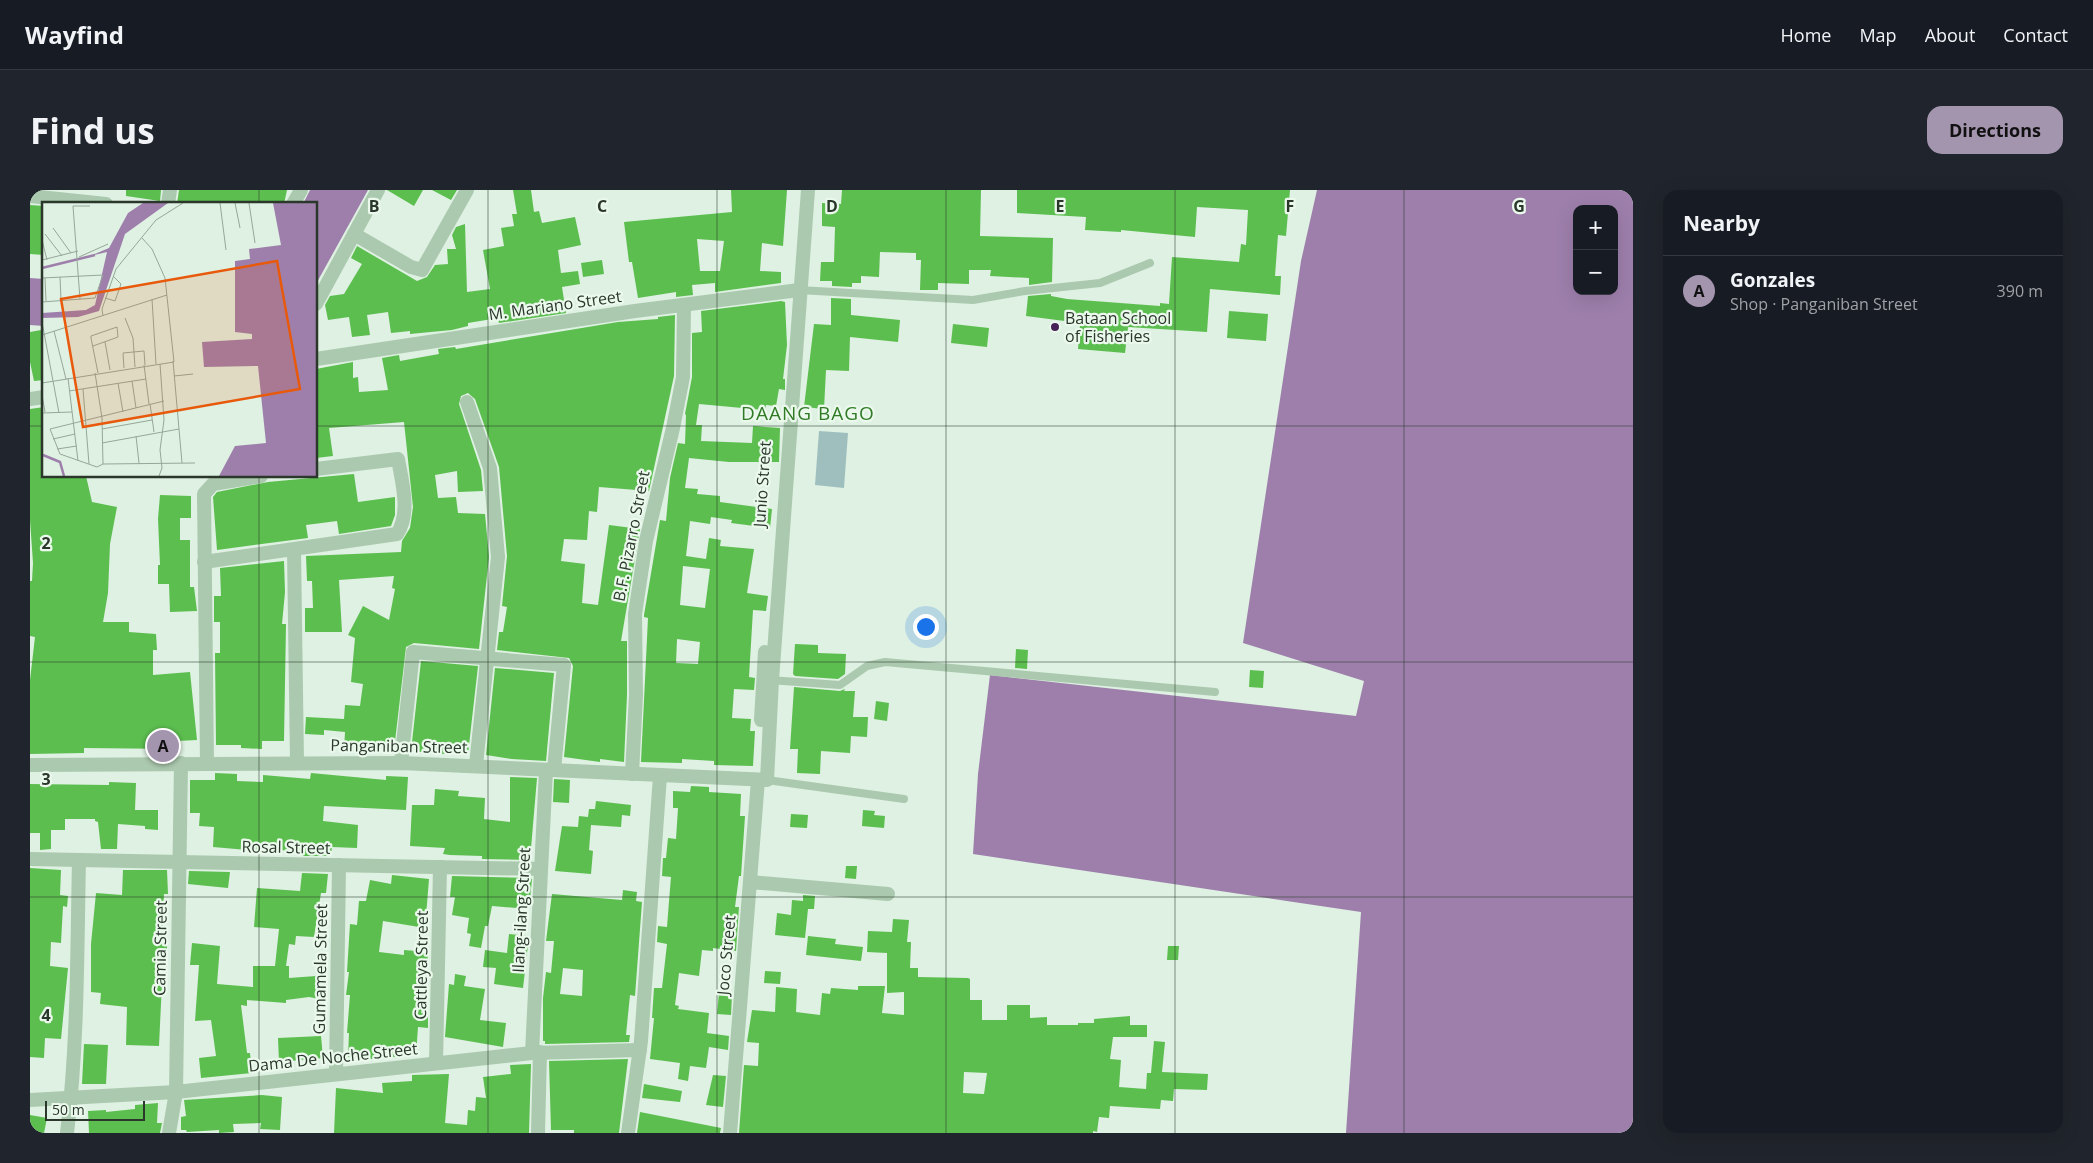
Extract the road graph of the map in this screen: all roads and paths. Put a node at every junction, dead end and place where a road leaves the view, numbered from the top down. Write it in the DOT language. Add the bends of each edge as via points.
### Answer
graph roads {
  1 [pos="31,190"];
  2 [pos="301,190"];
  3 [pos="378,190"];
  4 [pos="467,190"];
  5 [pos="799,190"];
  6 [pos="808,190"];
  7 [pos="30,196"];
  8 [pos="87,202"];
  9 [pos="294,202"];
  10 [pos="354,234"];
  11 [pos="1150,263"];
  12 [pos="796,290"];
  13 [pos="318,300"];
  14 [pos="684,306"];
  15 [pos="318,358"];
  16 [pos="467,402"];
  17 [pos="318,469"];
  18 [pos="241,478"];
  19 [pos="294,550"];
  20 [pos="204,562"];
  21 [pos="488,657"];
  22 [pos="767,680"];
  23 [pos="1215,692"];
  24 [pos="296,762"];
  25 [pos="181,763"];
  26 [pos="206,763"];
  27 [pos="401,763"];
  28 [pos="30,765"];
  29 [pos="476,765"];
  30 [pos="550,770"];
  31 [pos="632,774"];
  32 [pos="660,776"];
  33 [pos="763,780"];
  34 [pos="904,799"];
  35 [pos="30,859"];
  36 [pos="79,860"];
  37 [pos="179,862"];
  38 [pos="339,865"];
  39 [pos="440,867"];
  40 [pos="541,869"];
  41 [pos="750,882"];
  42 [pos="888,894"];
  43 [pos="640,1050"];
  44 [pos="536,1053"];
  45 [pos="436,1063"];
  46 [pos="336,1074"];
  47 [pos="176,1092"];
  48 [pos="71,1099"];
  49 [pos="30,1100"];
  50 [pos="67,1133"];
  51 [pos="169,1133"];
  52 [pos="538,1133"];
  53 [pos="628,1133"];
  54 [pos="730,1133"];
  1 -- 7 [label="street"];
  2 -- 9 [label="street"];
  3 -- 10 [label="street"];
  4 -- 10 [label="street" via="422,270"];
  5 -- 12 [label="street, Junio Street"];
  6 -- 12 [label="street, Junio Street"];
  7 -- 8 [label="street"];
  10 -- 13 [label="street"];
  11 -- 12 [label="lane" via="1100,283 973,300"];
  12 -- 14 [label="street, M. Mariano Street"];
  12 -- 22 [label="street, Junio Street" via="768,622"];
  14 -- 15 [label="street, M. Mariano Street"];
  14 -- 31 [label="street, B.F. Pizarro Street" via="683,377 646,541 635,614 636,700"];
  16 -- 21 [label="street" via="490,468 498,557"];
  17 -- 19 [label="street" via="398,459 404,504 401,528 389,537"];
  18 -- 20 [label="street" via="213,484 205,491"];
  19 -- 20 [label="street"];
  19 -- 24 [label="street"];
  20 -- 26 [label="street"];
  21 -- 27 [label="street" via="413,652"];
  21 -- 29 [label="street"];
  21 -- 30 [label="street, Ilang-ilang Street" via="564,665"];
  22 -- 23 [label="lane" via="840,685 868,666 885,662"];
  22 -- 33 [label="street, Junio Street"];
  24 -- 26 [label="street, Panganiban Street"];
  24 -- 27 [label="street, Panganiban Street"];
  25 -- 26 [label="street, Panganiban Street"];
  25 -- 28 [label="street, Panganiban Street"];
  25 -- 37 [label="street, Camia Street"];
  27 -- 29 [label="street, Panganiban Street"];
  29 -- 30 [label="street, Panganiban Street"];
  30 -- 31 [label="street, Panganiban Street"];
  30 -- 40 [label="street, Ilang-ilang Street"];
  31 -- 32 [label="street, Panganiban Street"];
  32 -- 33 [label="street, Panganiban Street"];
  32 -- 43 [label="street"];
  33 -- 34 [label="lane"];
  33 -- 41 [label="street, Joco Street"];
  35 -- 36 [label="street, Rosal Street"];
  36 -- 37 [label="street, Rosal Street"];
  36 -- 48 [label="street"];
  37 -- 38 [label="street, Rosal Street"];
  37 -- 47 [label="street, Camia Street"];
  38 -- 39 [label="street, Rosal Street"];
  38 -- 46 [label="street, Gumamela Street"];
  39 -- 40 [label="street, Rosal Street"];
  39 -- 45 [label="street, Cattleya Street"];
  40 -- 44 [label="street, Ilang-ilang Street"];
  41 -- 42 [label="street"];
  41 -- 54 [label="street, Joco Street"];
  43 -- 44 [label="street, Dama De Noche Street"];
  43 -- 53 [label="street"];
  44 -- 45 [label="street, Dama De Noche Street"];
  44 -- 52 [label="street, Ilang-ilang Street"];
  45 -- 46 [label="street, Dama De Noche Street"];
  46 -- 47 [label="street, Dama De Noche Street"];
  47 -- 48 [label="street, Dama De Noche Street"];
  47 -- 51 [label="street, Camia Street"];
  48 -- 49 [label="street, Dama De Noche Street"];
  48 -- 50 [label="street"];
}
